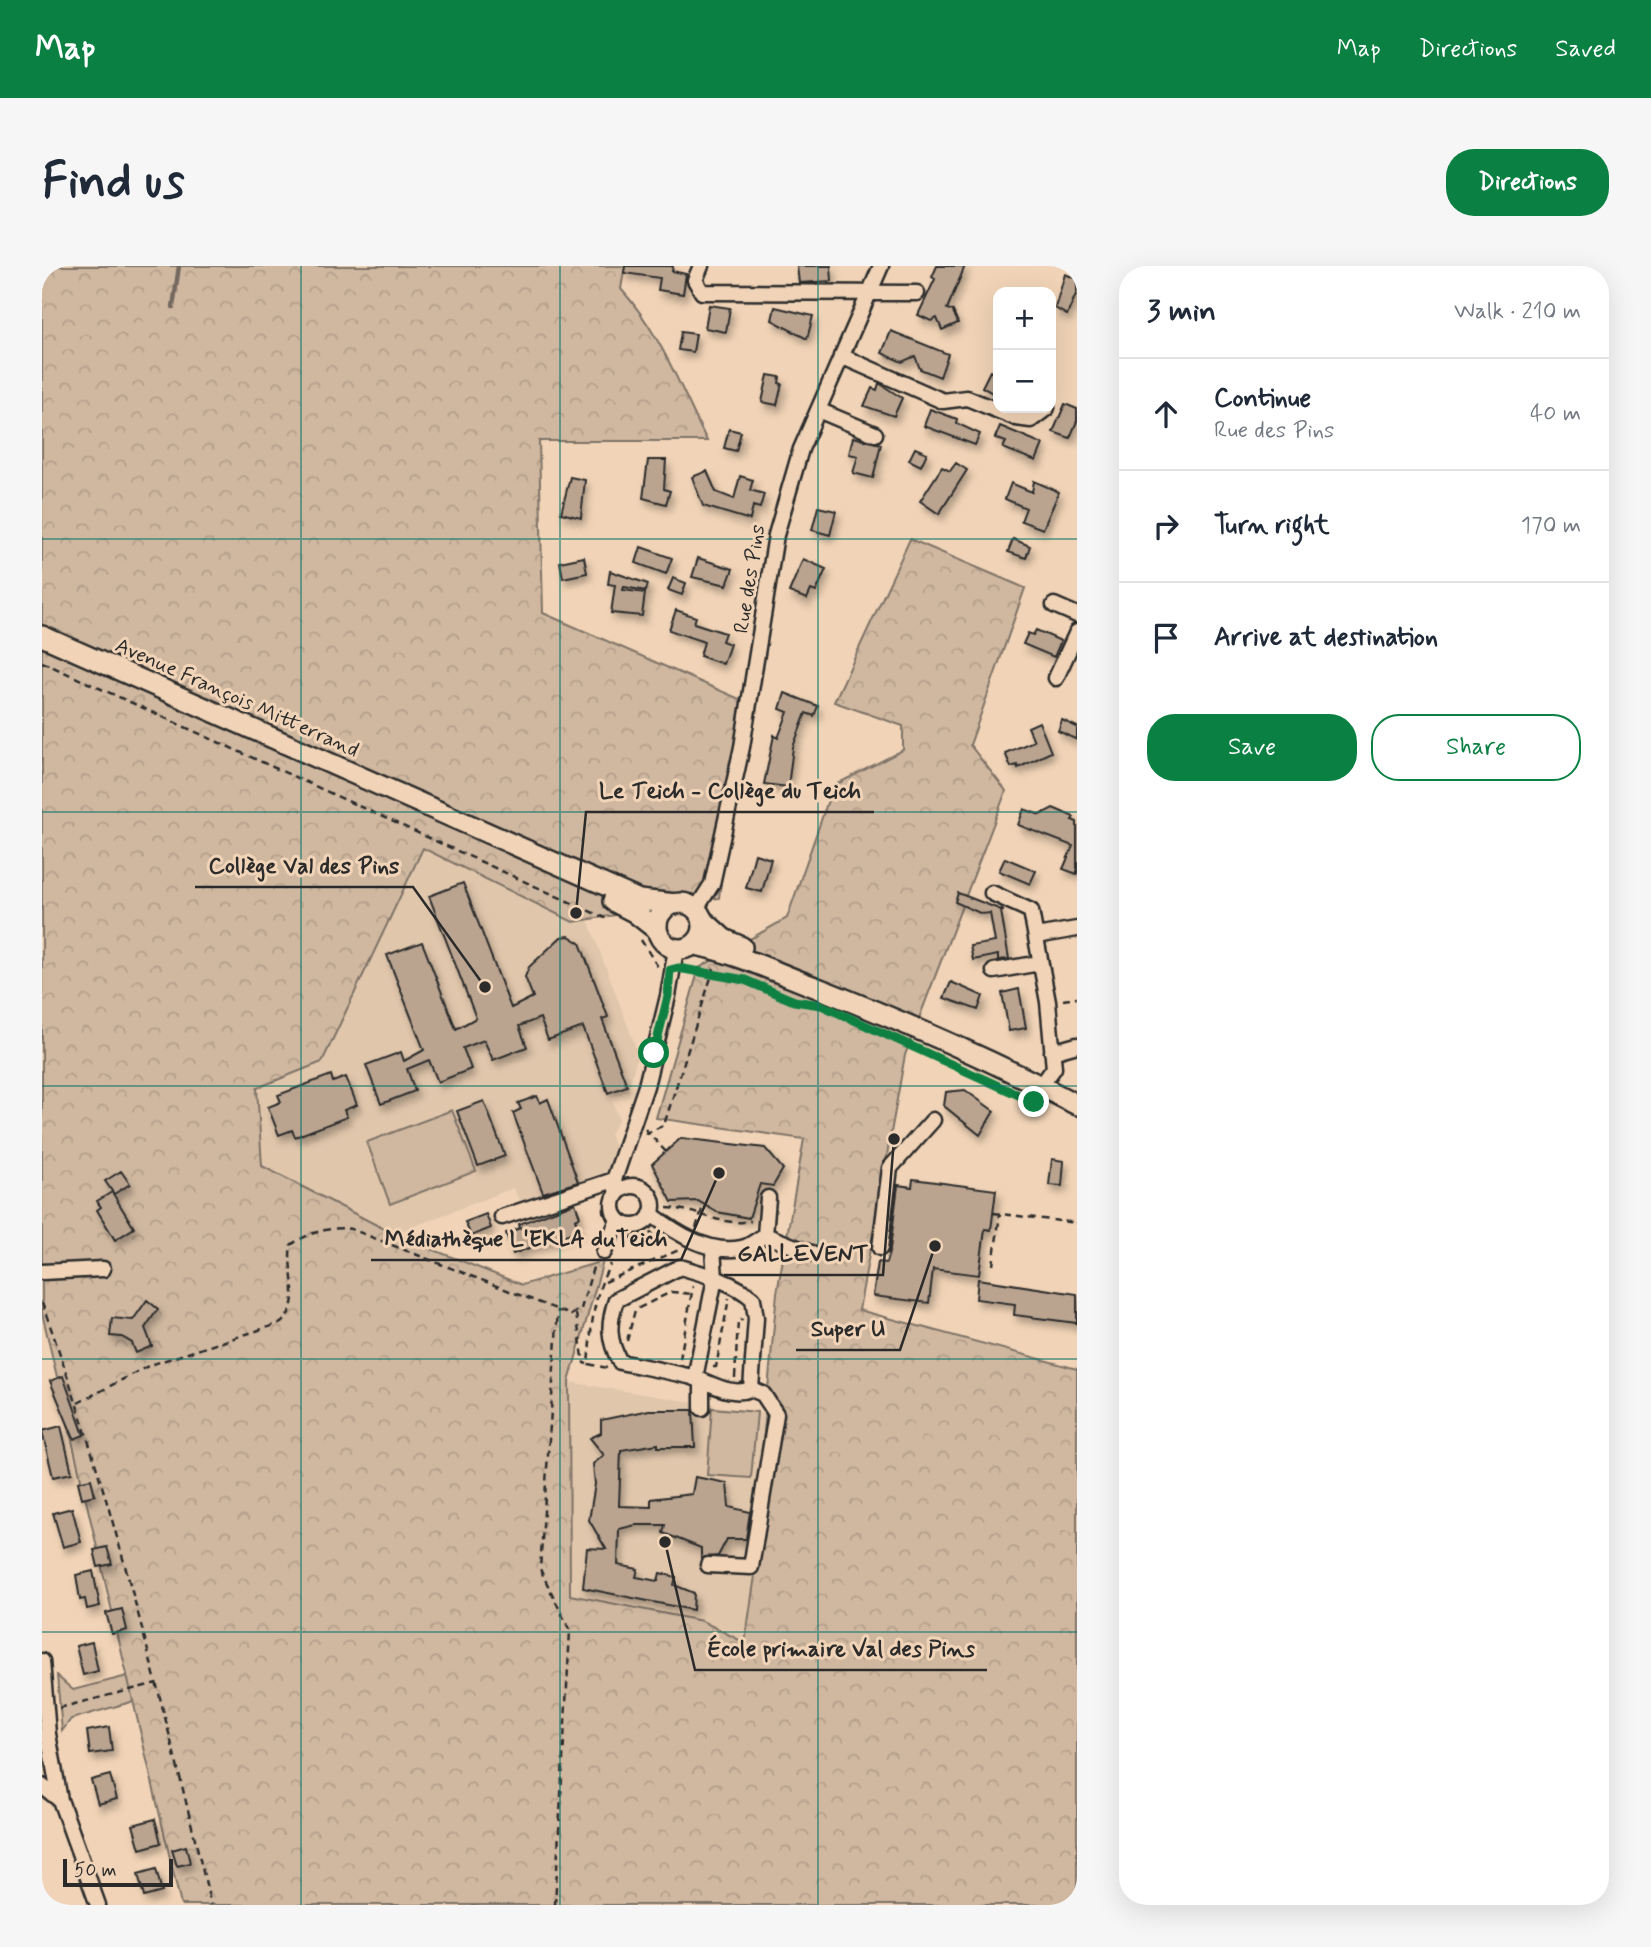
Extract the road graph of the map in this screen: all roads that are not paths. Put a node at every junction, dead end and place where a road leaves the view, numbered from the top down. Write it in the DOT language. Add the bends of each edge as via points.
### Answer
graph roads {
  1 [pos="701,266"];
  2 [pos="881,266"];
  3 [pos="918,293"];
  4 [pos="868,294"];
  5 [pos="841,356"];
  6 [pos="993,409"];
  7 [pos="818,410"];
  8 [pos="1004,413"];
  9 [pos="1040,413"];
  10 [pos="875,435"];
  11 [pos="1054,605"];
  12 [pos="1077,615"];
  13 [pos="1077,632"];
  14 [pos="42,636"];
  15 [pos="1056,678"];
  16 [pos="414,802"];
  17 [pos="992,894"];
  18 [pos="676,904"];
  19 [pos="699,915"];
  20 [pos="1077,929"];
  21 [pos="657,930"];
  22 [pos="1036,936"];
  23 [pos="685,947"];
  24 [pos="1040,962"];
  25 [pos="994,971"];
  26 [pos="940,1040"];
  27 [pos="1077,1045"];
  28 [pos="1052,1052"];
  29 [pos="1041,1086"];
  30 [pos="1077,1105"];
  31 [pos="933,1120"];
  32 [pos="625,1152"];
  33 [pos="635,1186"];
  34 [pos="615,1187"];
  35 [pos="768,1198"];
  36 [pos="652,1211"];
  37 [pos="502,1217"];
  38 [pos="618,1220"];
  39 [pos="765,1236"];
  40 [pos="713,1248"];
  41 [pos="880,1248"];
  42 [pos="604,1252"];
  43 [pos="811,1253"];
  44 [pos="103,1269"];
  45 [pos="42,1272"];
  46 [pos="713,1284"];
  47 [pos="701,1376"];
  48 [pos="751,1389"];
  49 [pos="702,1408"];
  50 [pos="708,1565"];
  51 [pos="42,1661"];
  52 [pos="43,1693"];
  53 [pos="42,1786"];
  54 [pos="60,1800"];
  55 [pos="98,1905"];
  1 -- 4 [label="street" via="695,280 702,292"];
  2 -- 4 [label="street, Rue des Pins"];
  3 -- 4 [label="street"];
  4 -- 5 [label="street, Rue des Pins"];
  5 -- 6 [label="street" via="943,401 967,398"];
  5 -- 7 [label="street, Rue des Pins"];
  7 -- 10 [label="street"];
  7 -- 19 [label="street, Rue des Pins" via="801,449 776,535 742,747 712,884"];
  8 -- 9 [label="street" via="1031,420"];
  11 -- 12 [label="street"];
  13 -- 15 [label="street"];
  14 -- 16 [label="main road, Avenue François Mitterrand"];
  16 -- 18 [label="main road, Avenue François Mitterrand" via="647,903"];
  16 -- 21 [label="main road, Avenue François Mitterrand" via="634,912"];
  17 -- 22 [label="street" via="1031,911"];
  18 -- 19 [label="main road"];
  18 -- 21 [label="main road" via="659,916"];
  19 -- 23 [label="main road" via="702,934"];
  19 -- 26 [label="main road" via="724,939 846,990"];
  20 -- 22 [label="street"];
  21 -- 23 [label="main road" via="663,943"];
  22 -- 24 [label="street"];
  23 -- 26 [label="main road" via="720,950"];
  23 -- 32 [label="street" via="670,970 668,996"];
  24 -- 25 [label="street"];
  24 -- 28 [label="street"];
  26 -- 29 [label="main road"];
  27 -- 28 [label="street"];
  28 -- 29 [label="street" via="1054,1068"];
  29 -- 30 [label="main road"];
  31 -- 41 [label="street" via="890,1168"];
  32 -- 33 [label="street"];
  32 -- 34 [label="street"];
  33 -- 34 [label="street"];
  33 -- 36 [label="street" via="650,1196"];
  34 -- 37 [label="street"];
  34 -- 38 [label="street" via="613,1207"];
  35 -- 39 [label="street"];
  36 -- 38 [label="street" via="636,1226"];
  36 -- 40 [label="street"];
  38 -- 42 [label="street"];
  39 -- 40 [label="street" via="743,1248"];
  39 -- 43 [label="street"];
  40 -- 46 [label="street"];
  44 -- 45 [label="street"];
  46 -- 47 [label="street"];
  46 -- 47 [label="street" via="680,1267 627,1292 616,1300 611,1316 609,1342 620,1362"];
  46 -- 48 [label="street" via="745,1291 753,1299"];
  47 -- 48 [label="street" via="723,1389"];
  47 -- 49 [label="street"];
  48 -- 50 [label="street" via="763,1394 776,1414 751,1567"];
  51 -- 52 [label="street"];
  52 -- 54 [label="street"];
  53 -- 54 [label="street"];
  54 -- 55 [label="street"];
}
